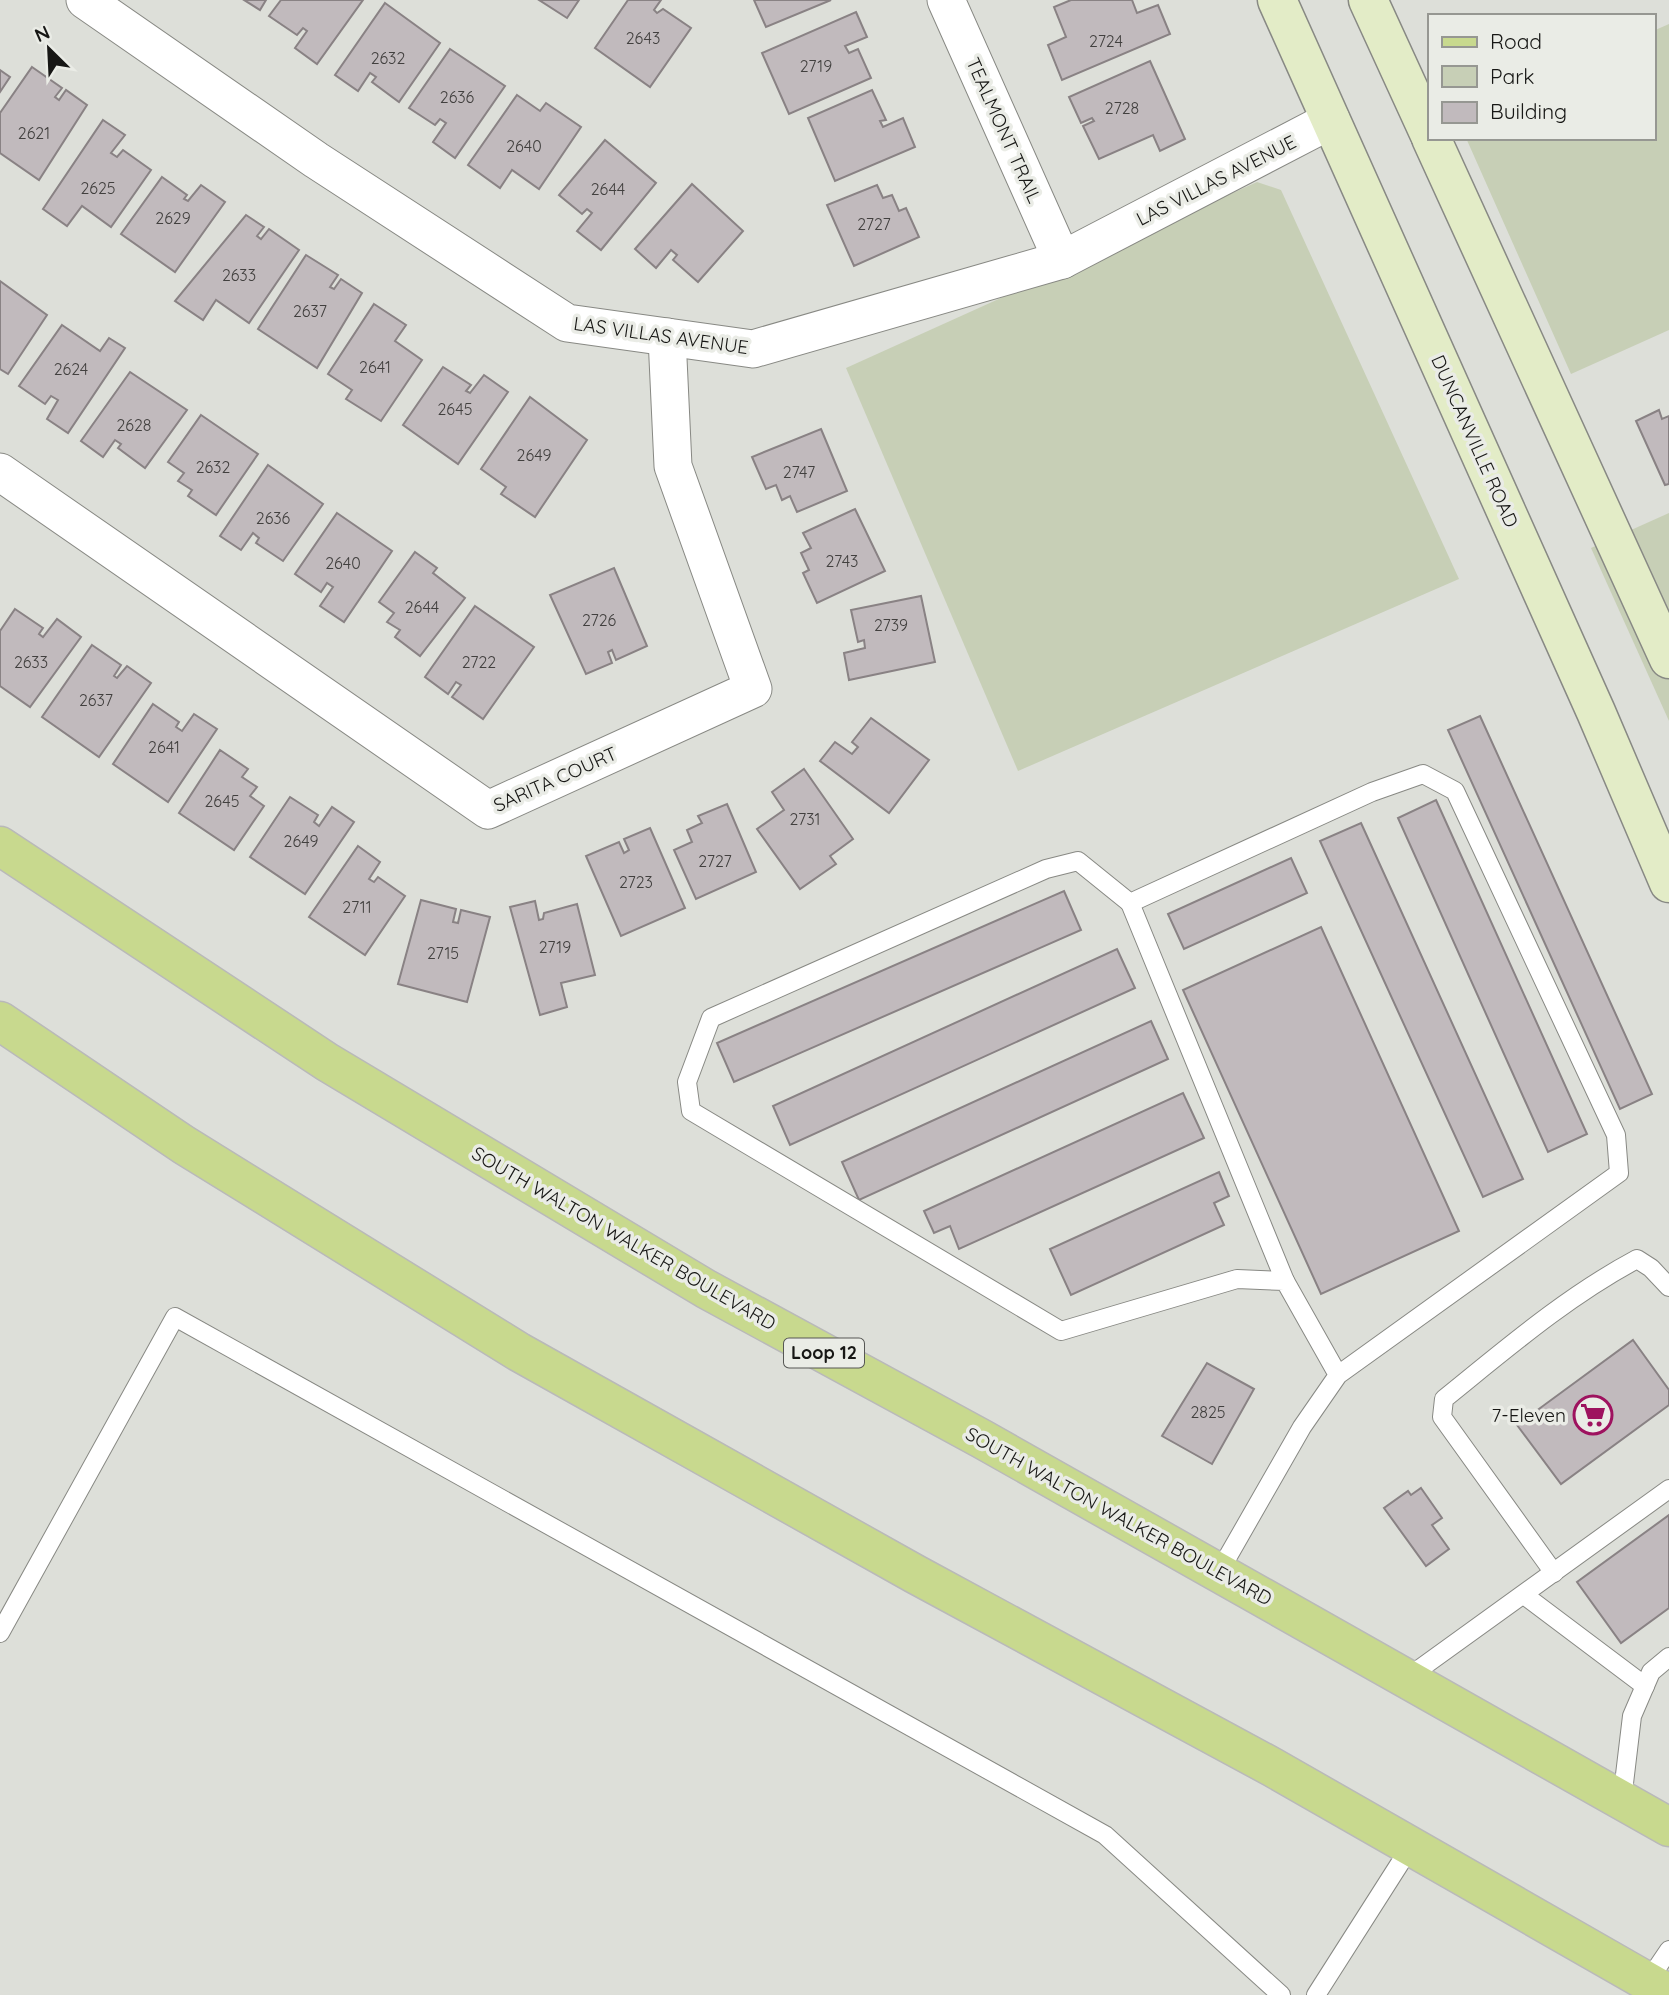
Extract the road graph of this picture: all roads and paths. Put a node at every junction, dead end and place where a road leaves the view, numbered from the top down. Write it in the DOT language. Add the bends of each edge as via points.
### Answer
graph roads {
  1 [pos="85,0"];
  2 [pos="946,0"];
  3 [pos="1277,0"];
  4 [pos="1368,0"];
  5 [pos="1331,120"];
  6 [pos="1428,131"];
  7 [pos="1433,140"];
  8 [pos="1062,260"];
  9 [pos="667,337"];
  10 [pos="0,472"];
  11 [pos="1669,659"];
  12 [pos="0,846"];
  13 [pos="1669,883"];
  14 [pos="1130,903"];
  15 [pos="0,1021"];
  16 [pos="1285,1281"];
  17 [pos="1669,1287"];
  18 [pos="1338,1375"];
  19 [pos="1669,1489"];
  20 [pos="1219,1572"];
  21 [pos="1554,1573"];
  22 [pos="1524,1595"];
  23 [pos="0,1633"];
  24 [pos="1669,1657"];
  25 [pos="1407,1678"];
  26 [pos="1645,1686"];
  27 [pos="1622,1800"];
  28 [pos="1669,1827"];
  29 [pos="1411,1846"];
  30 [pos="1662,1975"];
  31 [pos="1281,1995"];
  32 [pos="1316,1995"];
  1 -- 9 [label="street, LAS VILLAS AVENUE" via="316,160 567,323"];
  2 -- 8 [label="street, TEALMONT TRAIL"];
  3 -- 5 [label="main road, DUNCANVILLE ROAD"];
  4 -- 6 [label="main road"];
  5 -- 8 [label="street, LAS VILLAS AVENUE"];
  5 -- 13 [label="main road, DUNCANVILLE ROAD"];
  7 -- 11 [label="main road"];
  8 -- 9 [label="street, LAS VILLAS AVENUE" via="753,349"];
  9 -- 10 [label="street, SARITA COURT" via="673,466 753,689 488,810"];
  12 -- 20 [label="main road, SOUTH WALTON WALKER BOULEVARD / Loop 12" via="327,1062 706,1289"];
  14 -- 16 [label="lane"];
  14 -- 16 [label="lane" via="1078,861 1046,869 712,1018 687,1082 691,1111 1061,1331 1237,1279"];
  14 -- 18 [label="lane" via="1372,792 1423,774 1455,791 1616,1135 1619,1173"];
  15 -- 29 [label="main road" via="184,1145 519,1352"];
  16 -- 18 [label="lane"];
  17 -- 21 [label="lane" via="1637,1259 1548,1315 1444,1399 1442,1417"];
  18 -- 20 [label="lane" via="1301,1427"];
  19 -- 21 [label="lane"];
  20 -- 25 [label="main road, SOUTH WALTON WALKER BOULEVARD / Loop 12"];
  21 -- 22 [label="lane"];
  22 -- 25 [label="lane"];
  22 -- 26 [label="lane"];
  23 -- 31 [label="lane" via="175,1317 1105,1835"];
  24 -- 26 [label="lane" via="1651,1672"];
  25 -- 27 [label="main road, SOUTH WALTON WALKER BOULEVARD / Loop 12"];
  26 -- 27 [label="lane" via="1632,1716"];
  27 -- 28 [label="main road, SOUTH WALTON WALKER BOULEVARD / Loop 12"];
  29 -- 30 [label="main road"];
  29 -- 32 [label="lane"];
}
